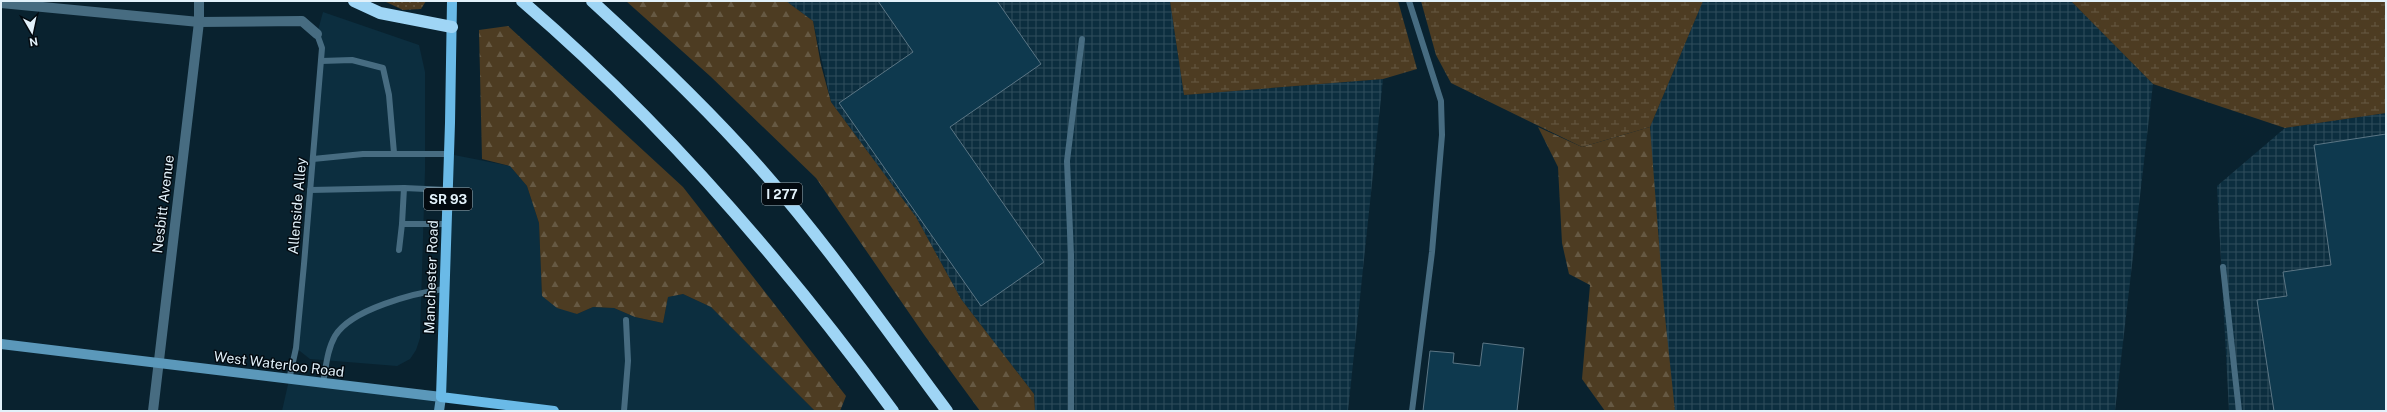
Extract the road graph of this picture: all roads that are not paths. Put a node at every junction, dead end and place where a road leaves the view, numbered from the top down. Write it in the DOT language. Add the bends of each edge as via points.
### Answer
graph roads {
  1 [pos="199,1"];
  2 [pos="354,1"];
  3 [pos="452,1"];
  4 [pos="522,1"];
  5 [pos="592,1"];
  6 [pos="1409,1"];
  7 [pos="1,3"];
  8 [pos="199,22"];
  9 [pos="452,27"];
  10 [pos="317,34"];
  11 [pos="1082,39"];
  12 [pos="320,61"];
  13 [pos="394,153"];
  14 [pos="449,154"];
  15 [pos="313,159"];
  16 [pos="404,188"];
  17 [pos="310,190"];
  18 [pos="448,190"];
  19 [pos="402,224"];
  20 [pos="447,224"];
  21 [pos="399,250"];
  22 [pos="2223,267"];
  23 [pos="444,289"];
  24 [pos="626,320"];
  25 [pos="1,344"];
  26 [pos="159,363"];
  27 [pos="289,380"];
  28 [pos="323,383"];
  29 [pos="441,397"];
  30 [pos="512,408"];
  31 [pos="946,410"];
  32 [pos="153,411"];
  33 [pos="439,411"];
  34 [pos="554,411"];
  35 [pos="624,411"];
  36 [pos="893,411"];
  37 [pos="1071,411"];
  38 [pos="1412,411"];
  39 [pos="2239,411"];
  1 -- 8 [label="street, Nesbitt Avenue"];
  2 -- 9 [label="highway" via="380,13"];
  3 -- 9 [label="main road, Manchester Road / SR 93"];
  4 -- 36 [label="highway" via="575,47 667,138 750,230 831,328"];
  5 -- 31 [label="highway, I 277" via="668,70 759,167 824,245"];
  6 -- 38 [label="lane" via="1441,102 1442,135 1432,252"];
  7 -- 8 [label="street"];
  8 -- 10 [label="street" via="302,21"];
  8 -- 26 [label="street, Nesbitt Avenue"];
  9 -- 14 [label="main road, Manchester Road / SR 93"];
  10 -- 12 [label="lane, Allenside Alley" via="322,48"];
  11 -- 37 [label="lane" via="1067,161 1071,256"];
  12 -- 13 [label="lane" via="352,60 383,68 389,95"];
  12 -- 15 [label="lane, Allenside Alley"];
  13 -- 14 [label="lane"];
  13 -- 15 [label="lane"];
  14 -- 18 [label="main road, Manchester Road / SR 93"];
  15 -- 17 [label="lane, Allenside Alley"];
  16 -- 17 [label="lane"];
  16 -- 18 [label="lane"];
  16 -- 19 [label="lane"];
  17 -- 27 [label="lane, Allenside Alley" via="296,348"];
  18 -- 20 [label="main road, Manchester Road / SR 93"];
  19 -- 20 [label="lane"];
  19 -- 21 [label="lane"];
  20 -- 23 [label="main road, Manchester Road / SR 93"];
  22 -- 39 [label="lane"];
  23 -- 28 [label="lane" via="408,297 347,322 336,335 328,352"];
  23 -- 29 [label="main road, Manchester Road / SR 93"];
  24 -- 35 [label="lane" via="628,361"];
  25 -- 26 [label="main road, West Waterloo Road"];
  26 -- 27 [label="main road, West Waterloo Road"];
  26 -- 32 [label="street, Nesbitt Avenue"];
  27 -- 28 [label="main road, West Waterloo Road"];
  28 -- 29 [label="main road, West Waterloo Road"];
  29 -- 30 [label="main road, West Waterloo Road"];
  29 -- 33 [label="main road, Manchester Road / SR 93"];
  30 -- 34 [label="main road, West Waterloo Road"];
}
